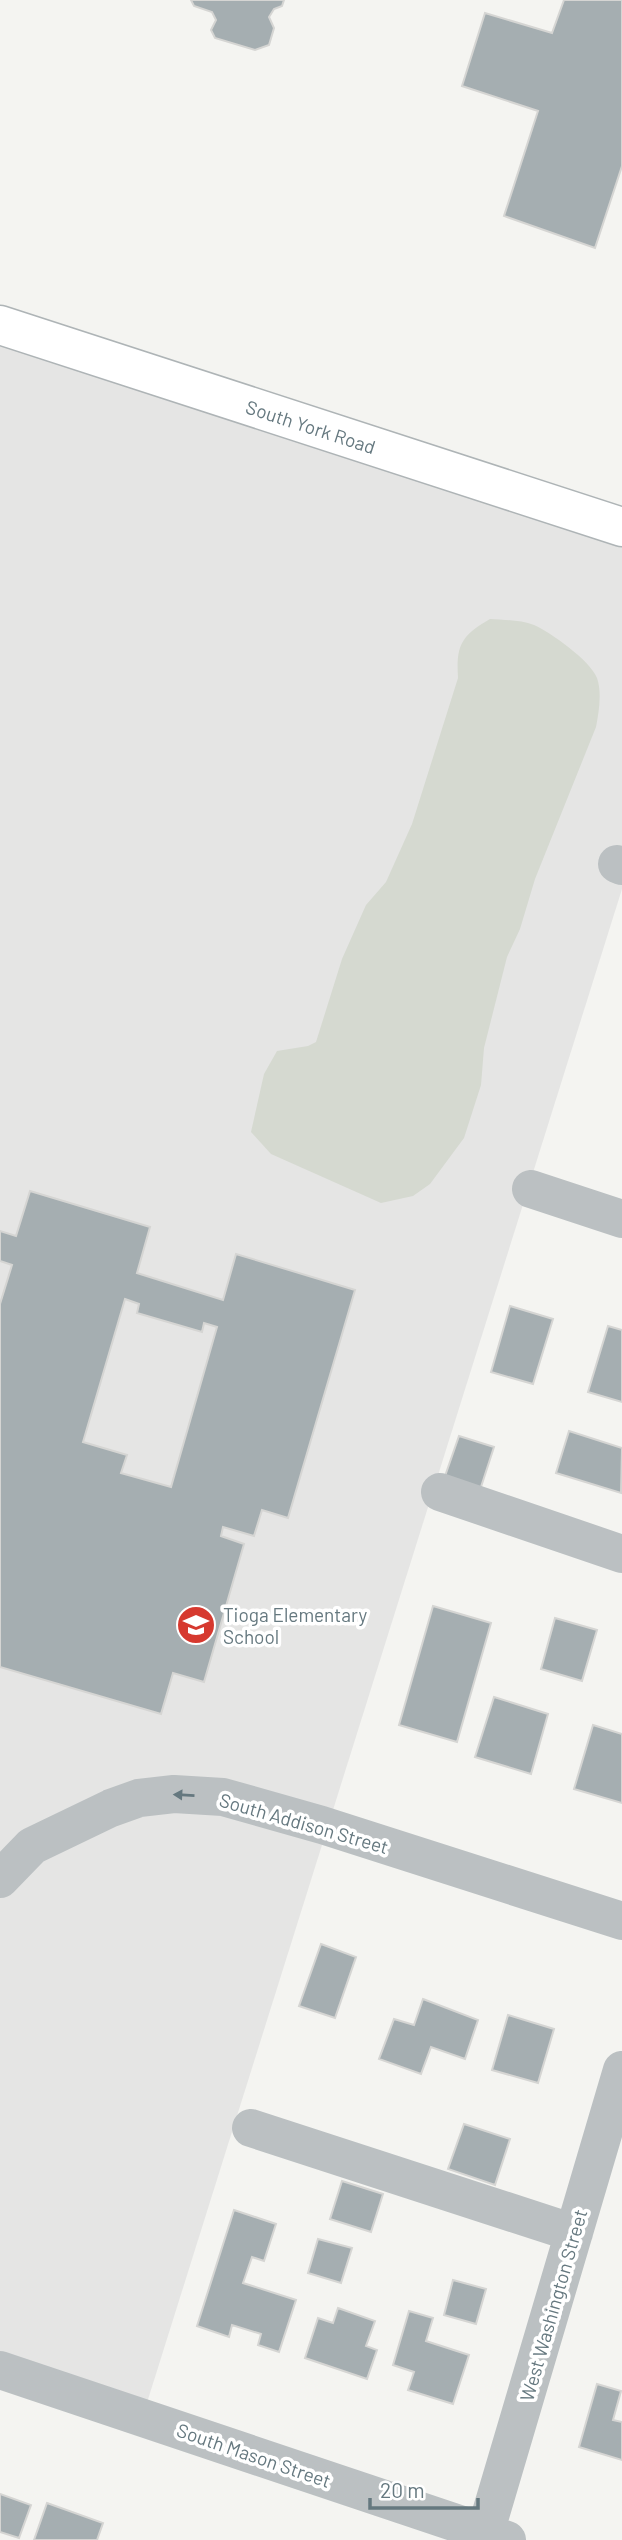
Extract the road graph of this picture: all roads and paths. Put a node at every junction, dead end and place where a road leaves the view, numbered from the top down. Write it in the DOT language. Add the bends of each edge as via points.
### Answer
graph roads {
  1 [pos="0,325"];
  2 [pos="622,527"];
  3 [pos="531,1189"];
  4 [pos="622,1219"];
  5 [pos="440,1492"];
  6 [pos="622,1554"];
  7 [pos="0,1879"];
  8 [pos="622,1921"];
  9 [pos="622,2070"];
  10 [pos="251,2129"];
  11 [pos="574,2233"];
  12 [pos="0,2370"];
  13 [pos="492,2538"];
  1 -- 2 [label="main road, South York Road"];
  3 -- 4 [label="street"];
  5 -- 6 [label="street"];
  8 -- 7 [label="street, South Addison Street, one-way" via="223,1797 174,1794 139,1798 111,1808 32,1846"];
  9 -- 11 [label="street, West Washington Street"];
  10 -- 11 [label="street"];
  11 -- 13 [label="street, West Washington Street"];
  12 -- 13 [label="street, South Mason Street"];
}
